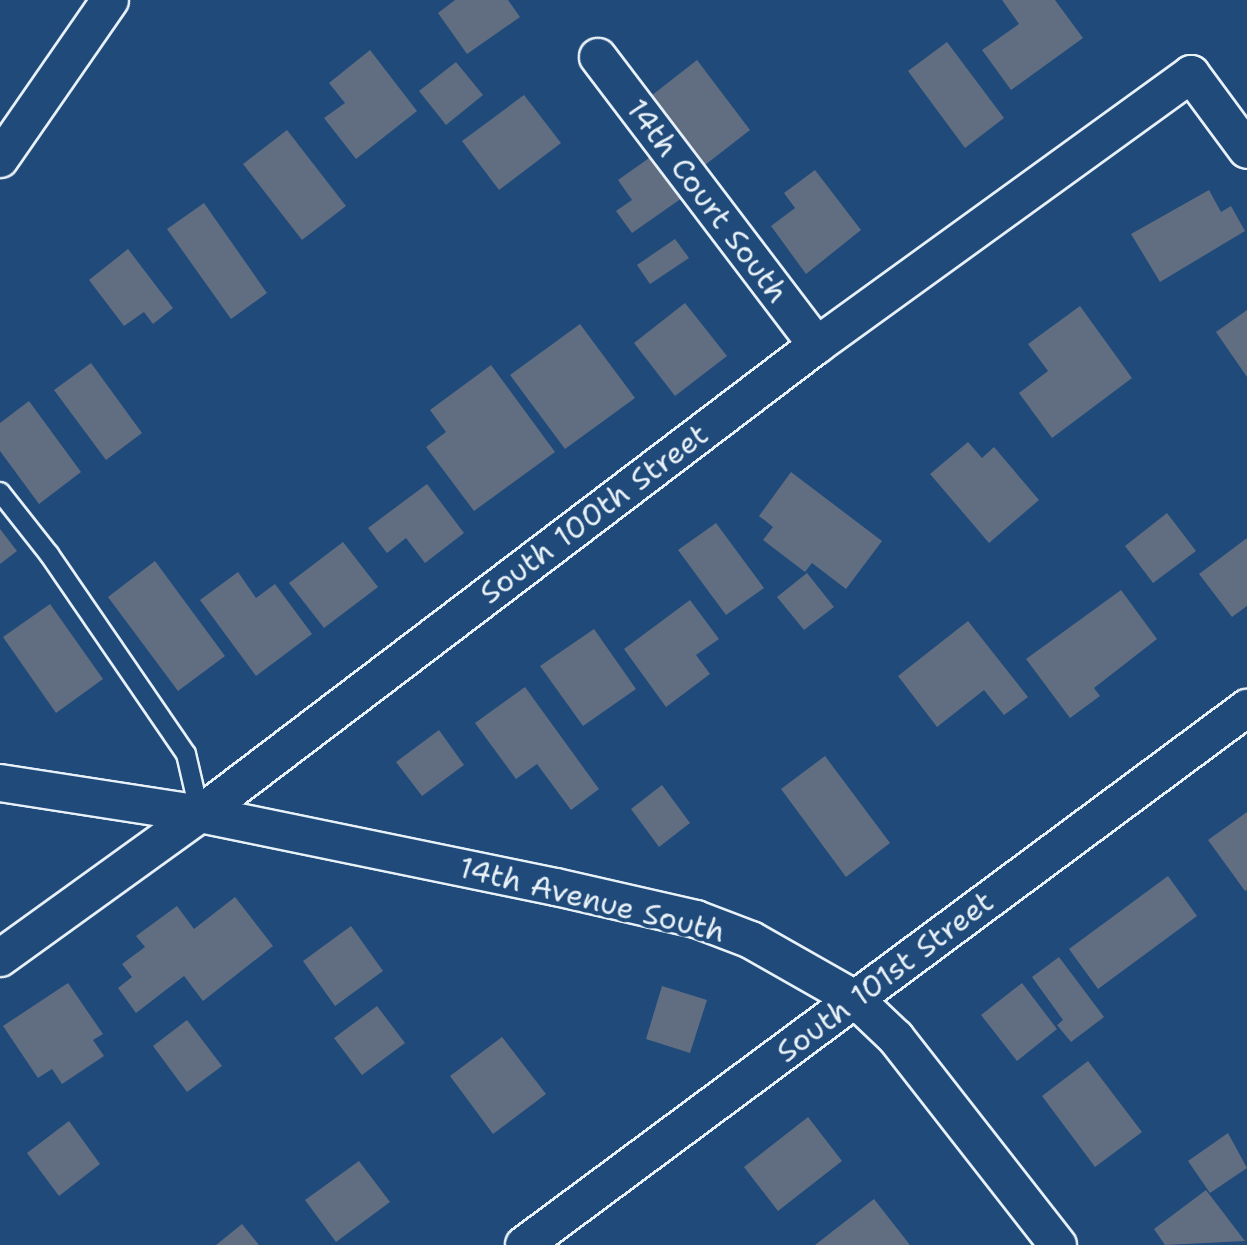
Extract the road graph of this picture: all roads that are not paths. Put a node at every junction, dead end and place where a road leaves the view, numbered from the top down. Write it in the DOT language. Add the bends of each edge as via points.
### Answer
graph roads {
  1 [pos="110,0"];
  2 [pos="598,57"];
  3 [pos="1247,150"];
  4 [pos="0,159"];
  5 [pos="817,345"];
  6 [pos="0,492"];
  7 [pos="1247,708"];
  8 [pos="0,783"];
  9 [pos="200,814"];
  10 [pos="0,958"];
  11 [pos="855,999"];
  12 [pos="524,1245"];
  13 [pos="1058,1245"];
  1 -- 4 [label="street"];
  2 -- 5 [label="street, 14th Court South"];
  3 -- 5 [label="street, South 100th Street" via="1191,74"];
  5 -- 9 [label="street, South 100th Street"];
  6 -- 9 [label="lane" via="49,554 186,754"];
  7 -- 11 [label="street, South 101st Street"];
  8 -- 9 [label="street, 14th Avenue South"];
  9 -- 10 [label="street, South 100th Street"];
  9 -- 11 [label="street, 14th Avenue South" via="696,919 800,964"];
  11 -- 12 [label="street, South 101st Street"];
  11 -- 13 [label="street, 14th Avenue South" via="932,1080"];
}
